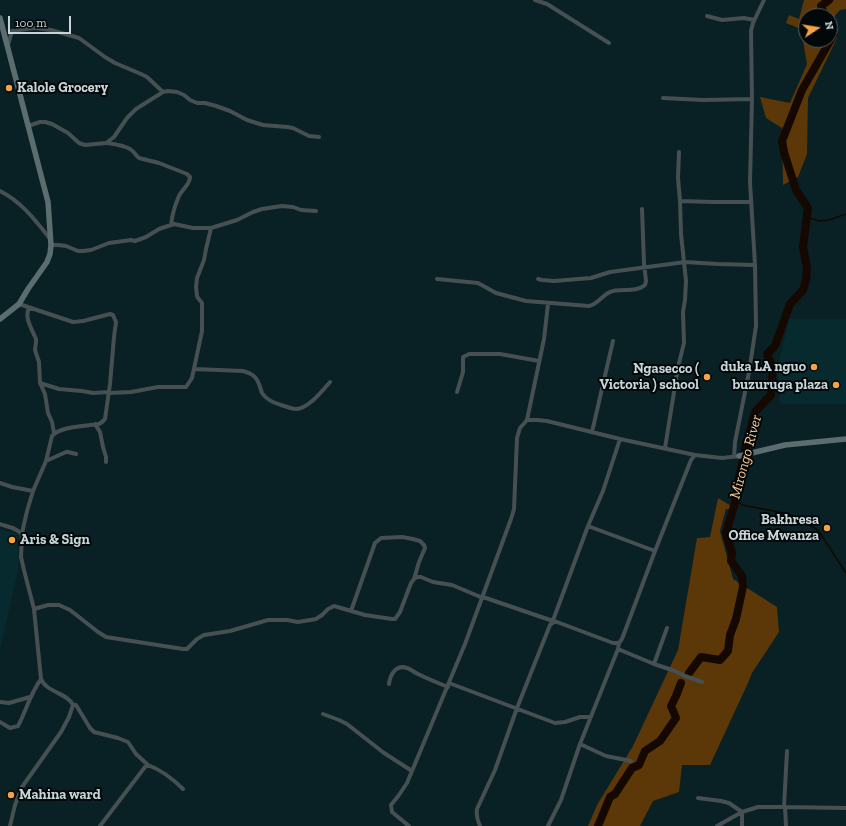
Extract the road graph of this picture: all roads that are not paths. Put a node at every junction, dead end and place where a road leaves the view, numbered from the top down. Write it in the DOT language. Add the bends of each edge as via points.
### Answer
graph roads {
  1 [pos="536,0"];
  2 [pos="764,0"];
  3 [pos="707,16"];
  4 [pos="0,18"];
  5 [pos="754,20"];
  6 [pos="1,31"];
  7 [pos="609,43"];
  8 [pos="7,47"];
  9 [pos="163,92"];
  10 [pos="663,98"];
  11 [pos="752,99"];
  12 [pos="28,126"];
  13 [pos="319,137"];
  14 [pos="106,143"];
  15 [pos="679,152"];
  16 [pos="0,191"];
  17 [pos="680,201"];
  18 [pos="751,202"];
  19 [pos="642,209"];
  20 [pos="316,211"];
  21 [pos="170,225"];
  22 [pos="211,228"];
  23 [pos="51,242"];
  24 [pos="685,262"];
  25 [pos="755,265"];
  26 [pos="644,267"];
  27 [pos="437,279"];
  28 [pos="538,279"];
  29 [pos="19,304"];
  30 [pos="548,304"];
  31 [pos="29,308"];
  32 [pos="0,319"];
  33 [pos="613,341"];
  34 [pos="539,362"];
  35 [pos="194,369"];
  36 [pos="330,382"];
  37 [pos="40,383"];
  38 [pos="457,392"];
  39 [pos="109,393"];
  40 [pos="526,420"];
  41 [pos="95,424"];
  42 [pos="592,432"];
  43 [pos="54,433"];
  44 [pos="620,439"];
  45 [pos="846,439"];
  46 [pos="665,448"];
  47 [pos="76,454"];
  48 [pos="695,455"];
  49 [pos="736,456"];
  50 [pos="46,461"];
  51 [pos="106,462"];
  52 [pos="0,483"];
  53 [pos="33,491"];
  54 [pos="0,524"];
  55 [pos="588,526"];
  56 [pos="22,533"];
  57 [pos="655,551"];
  58 [pos="414,579"];
  59 [pos="483,597"];
  60 [pos="34,609"];
  61 [pos="351,611"];
  62 [pos="552,622"];
  63 [pos="667,628"];
  64 [pos="620,642"];
  65 [pos="618,649"];
  66 [pos="654,664"];
  67 [pos="41,679"];
  68 [pos="702,682"];
  69 [pos="389,684"];
  70 [pos="448,685"];
  71 [pos="30,698"];
  72 [pos="0,702"];
  73 [pos="72,705"];
  74 [pos="517,708"];
  75 [pos="323,714"];
  76 [pos="591,717"];
  77 [pos="0,722"];
  78 [pos="580,744"];
  79 [pos="787,751"];
  80 [pos="631,761"];
  81 [pos="148,765"];
  82 [pos="412,771"];
  83 [pos="183,789"];
  84 [pos="698,798"];
  85 [pos="785,807"];
  86 [pos="846,808"];
  87 [pos="742,812"];
  88 [pos="10,826"];
  89 [pos="100,826"];
  90 [pos="409,826"];
  91 [pos="480,826"];
  92 [pos="548,826"];
  93 [pos="717,826"];
  94 [pos="742,826"];
  95 [pos="786,826"];
  1 -- 7 [label="street"];
  2 -- 5 [label="street"];
  3 -- 5 [label="street" via="722,20"];
  4 -- 6 [label="street"];
  5 -- 11 [label="street" via="751,31"];
  6 -- 8 [label="street"];
  8 -- 9 [label="street" via="12,32 34,28 62,33 79,38 115,63 147,77"];
  8 -- 12 [label="street"];
  9 -- 13 [label="street" via="177,92 194,102 216,106 247,120 264,125 293,128 309,136"];
  9 -- 14 [label="street" via="136,109 114,137"];
  10 -- 11 [label="street"];
  11 -- 18 [label="street"];
  12 -- 14 [label="street" via="45,122 85,145"];
  12 -- 23 [label="street" via="48,202"];
  14 -- 21 [label="street" via="129,148 136,157 190,176 179,197"];
  15 -- 17 [label="street"];
  16 -- 23 [label="street" via="21,204"];
  17 -- 18 [label="street"];
  17 -- 24 [label="street"];
  18 -- 25 [label="street"];
  19 -- 26 [label="street"];
  20 -- 22 [label="street" via="287,206 262,209 242,219"];
  21 -- 22 [label="street"];
  21 -- 23 [label="street" via="135,241 110,242 91,250 78,251"];
  22 -- 35 [label="street" via="197,278 198,298 202,303 202,331"];
  23 -- 29 [label="street" via="47,262"];
  24 -- 25 [label="street"];
  24 -- 26 [label="street"];
  24 -- 46 [label="street" via="684,343"];
  25 -- 49 [label="street" via="755,338 735,442"];
  26 -- 28 [label="street" via="610,272 591,278 554,281"];
  26 -- 30 [label="street" via="646,281 645,285 639,288 613,291 605,294 597,303 588,306"];
  27 -- 30 [label="street" via="478,283 496,293"];
  29 -- 31 [label="street"];
  29 -- 32 [label="street"];
  30 -- 34 [label="street"];
  31 -- 37 [label="street" via="28,322 36,339"];
  31 -- 39 [label="street" via="72,322 113,315 116,322"];
  33 -- 42 [label="street"];
  34 -- 38 [label="street" via="500,354 469,354 462,361 463,372"];
  34 -- 40 [label="street"];
  35 -- 36 [label="street" via="243,371 255,377 266,397 273,402 296,409 312,401"];
  35 -- 39 [label="street" via="192,378 186,386"];
  37 -- 39 [label="street" via="59,389"];
  37 -- 43 [label="street"];
  39 -- 41 [label="street" via="105,419"];
  40 -- 42 [label="street" via="547,421"];
  40 -- 59 [label="street" via="517,438 514,510"];
  41 -- 43 [label="street"];
  41 -- 51 [label="street" via="100,432"];
  42 -- 44 [label="street"];
  43 -- 50 [label="street"];
  44 -- 46 [label="street"];
  44 -- 55 [label="street"];
  45 -- 49 [label="street" via="785,445"];
  46 -- 48 [label="street"];
  47 -- 50 [label="street" via="66,452"];
  48 -- 49 [label="street" via="722,458"];
  48 -- 57 [label="street"];
  50 -- 53 [label="street"];
  52 -- 53 [label="street"];
  53 -- 56 [label="street"];
  54 -- 56 [label="street"];
  55 -- 57 [label="street"];
  55 -- 62 [label="street"];
  56 -- 60 [label="street" via="21,557"];
  57 -- 64 [label="street"];
  58 -- 59 [label="street" via="421,577 452,585"];
  58 -- 61 [label="street" via="395,619"];
  58 -- 61 [label="street" via="425,548 423,544 407,537 381,538 375,543"];
  59 -- 62 [label="street"];
  59 -- 70 [label="street"];
  60 -- 61 [label="street" via="59,605 70,610 106,637 179,649 187,649 204,635 230,631 268,620 298,622 316,619 334,606"];
  60 -- 67 [label="street"];
  62 -- 64 [label="street" via="613,644"];
  62 -- 74 [label="street"];
  63 -- 66 [label="street"];
  64 -- 65 [label="street"];
  65 -- 66 [label="street"];
  65 -- 76 [label="street"];
  66 -- 68 [label="street"];
  67 -- 71 [label="street"];
  67 -- 73 [label="street" via="44,685 70,701"];
  69 -- 70 [label="street" via="393,672 404,667"];
  70 -- 74 [label="street"];
  70 -- 82 [label="street"];
  71 -- 72 [label="street" via="9,703"];
  71 -- 77 [label="street" via="18,726 10,728"];
  73 -- 81 [label="street" via="78,708 94,732 128,742"];
  73 -- 88 [label="street" via="70,717 62,732 22,787"];
  74 -- 76 [label="street" via="555,723"];
  74 -- 91 [label="street" via="495,770 477,809 476,815"];
  75 -- 82 [label="street" via="347,724"];
  76 -- 78 [label="street"];
  78 -- 80 [label="street" via="606,756"];
  78 -- 92 [label="street" via="562,800"];
  79 -- 85 [label="street"];
  81 -- 83 [label="street" via="175,780"];
  81 -- 89 [label="street"];
  82 -- 90 [label="street" via="391,805 394,814"];
  84 -- 87 [label="street" via="721,801"];
  85 -- 86 [label="street"];
  85 -- 87 [label="street" via="758,808"];
  85 -- 95 [label="street"];
  87 -- 93 [label="street"];
  87 -- 94 [label="street"];
}
